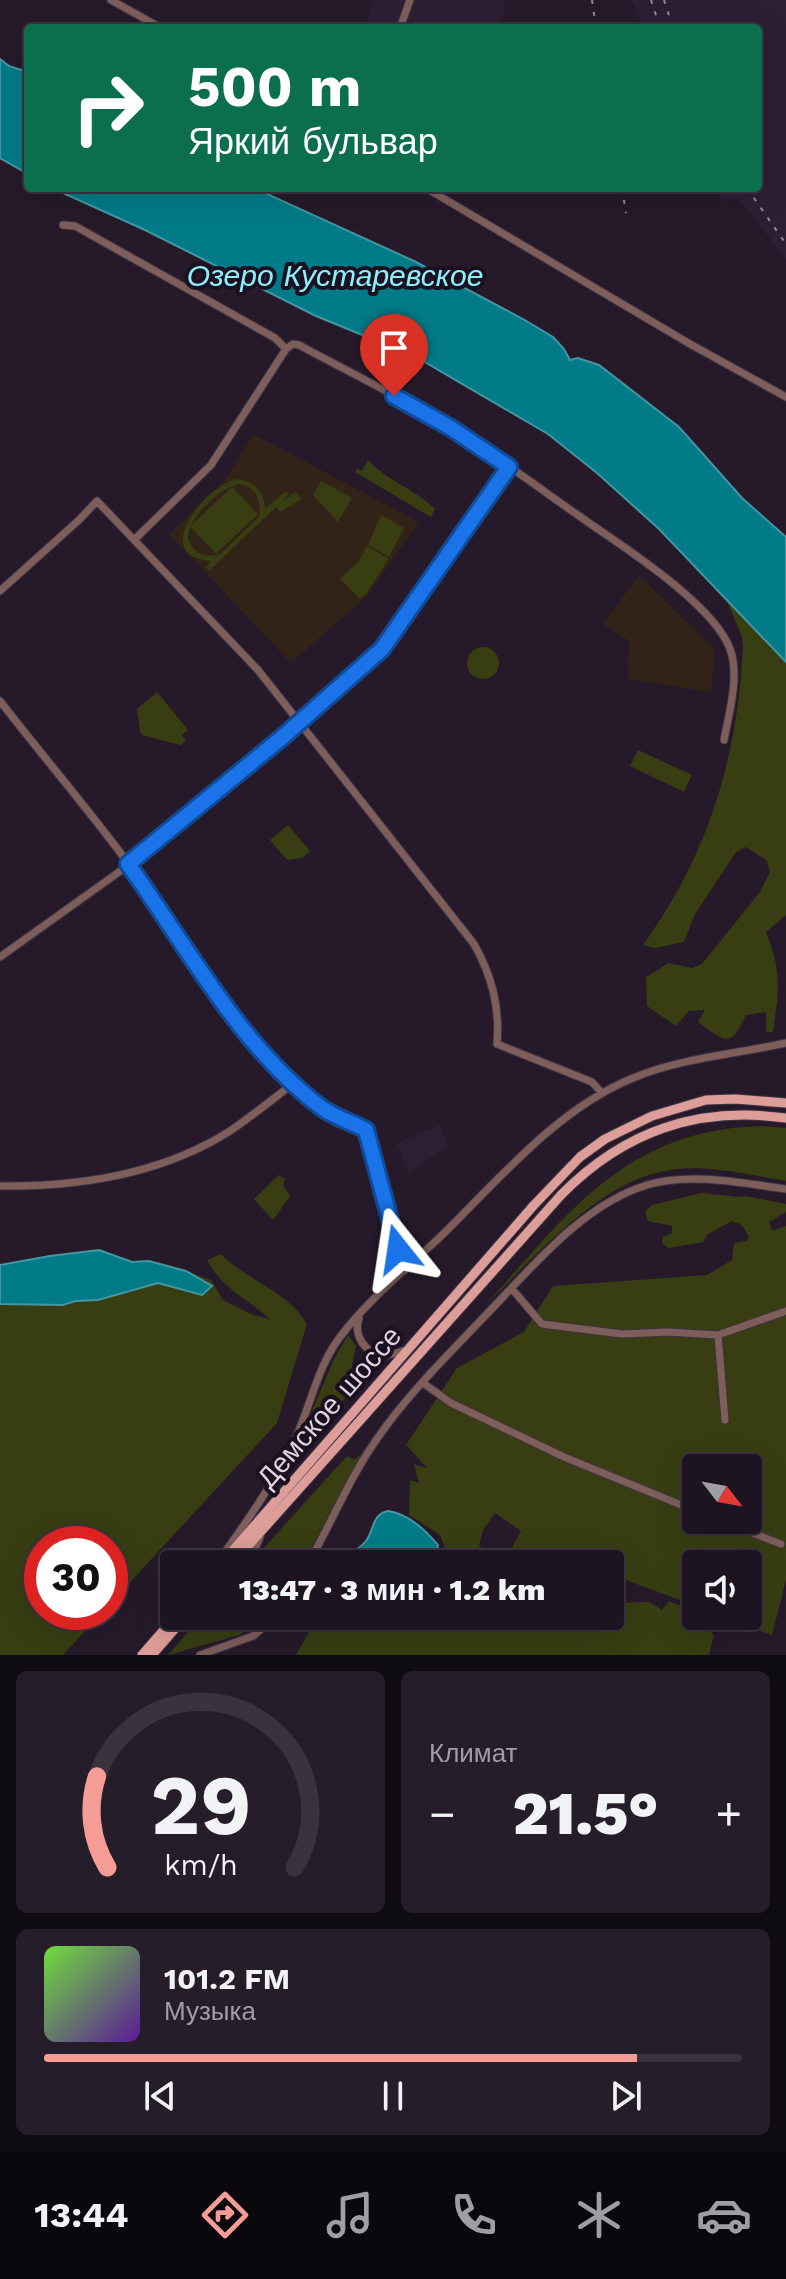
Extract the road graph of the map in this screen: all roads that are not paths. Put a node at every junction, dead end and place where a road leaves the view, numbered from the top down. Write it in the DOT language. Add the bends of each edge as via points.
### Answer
graph roads {
  1 [pos="111,0"];
  2 [pos="410,0"];
  3 [pos="120,2"];
  4 [pos="155,24"];
  5 [pos="401,24"];
  6 [pos="433,192"];
  7 [pos="63,225"];
  8 [pos="286,349"];
  9 [pos="786,397"];
  10 [pos="509,467"];
  11 [pos="135,539"];
  12 [pos="0,591"];
  13 [pos="0,701"];
  14 [pos="300,722"];
  15 [pos="724,740"];
  16 [pos="128,864"];
  17 [pos="0,957"];
  18 [pos="786,1043"];
  19 [pos="294,1083"];
  20 [pos="602,1093"];
  21 [pos="786,1103"];
  22 [pos="786,1118"];
  23 [pos="0,1186"];
  24 [pos="786,1189"];
  25 [pos="404,1271"];
  26 [pos="512,1289"];
  27 [pos="370,1304"];
  28 [pos="786,1311"];
  29 [pos="718,1335"];
  30 [pos="408,1350"];
  31 [pos="423,1383"];
  32 [pos="725,1420"];
  33 [pos="682,1505"];
  34 [pos="280,1510"];
  35 [pos="755,1534"];
  36 [pos="781,1544"];
  37 [pos="228,1550"];
  38 [pos="231,1550"];
  39 [pos="244,1550"];
  40 [pos="254,1550"];
  41 [pos="316,1550"];
  42 [pos="164,1630"];
  43 [pos="174,1630"];
  44 [pos="260,1630"];
  45 [pos="142,1655"];
  46 [pos="152,1655"];
  47 [pos="200,1655"];
  1 -- 3 [label="street"];
  2 -- 5 [label="street"];
  3 -- 4 [label="street"];
  6 -- 9 [label="street"];
  7 -- 8 [label="street" via="75,226"];
  8 -- 10 [label="street" via="299,345 445,424"];
  8 -- 11 [label="street" via="211,465"];
  10 -- 14 [label="street" via="387,644"];
  10 -- 15 [label="street" via="659,572 724,637 733,667"];
  11 -- 12 [label="street" via="97,501"];
  11 -- 14 [label="street"];
  13 -- 16 [label="street"];
  14 -- 16 [label="street"];
  14 -- 20 [label="street" via="474,944 494,989 497,1044 592,1082"];
  16 -- 17 [label="street"];
  16 -- 19 [label="street" via="240,1026"];
  18 -- 20 [label="street" via="659,1069"];
  19 -- 23 [label="street" via="227,1133 141,1170 52,1187"];
  19 -- 25 [label="street" via="323,1108 368,1133"];
  20 -- 25 [label="street" via="549,1132"];
  21 -- 30 [label="main road, Демское шоссе" via="706,1100 652,1116 605,1139 558,1179"];
  22 -- 34 [label="main road, Демское шоссе" via="727,1114 694,1119 660,1128 600,1160 561,1195"];
  24 -- 26 [label="street" via="702,1179 647,1185 579,1224"];
  25 -- 27 [label="street"];
  26 -- 29 [label="street" via="542,1324 622,1334"];
  26 -- 31 [label="street"];
  27 -- 30 [label="street" via="357,1320 363,1345 384,1355"];
  27 -- 37 [label="street" via="339,1338 295,1441"];
  28 -- 29 [label="street"];
  29 -- 32 [label="street"];
  30 -- 38 [label="main road, Демское шоссе"];
  31 -- 33 [label="street" via="451,1403 564,1457"];
  31 -- 41 [label="street" via="377,1438"];
  34 -- 39 [label="main road, Демское шоссе"];
  34 -- 40 [label="street"];
  35 -- 36 [label="street"];
  42 -- 45 [label="main road"];
  43 -- 46 [label="main road"];
  44 -- 47 [label="street"];
}
